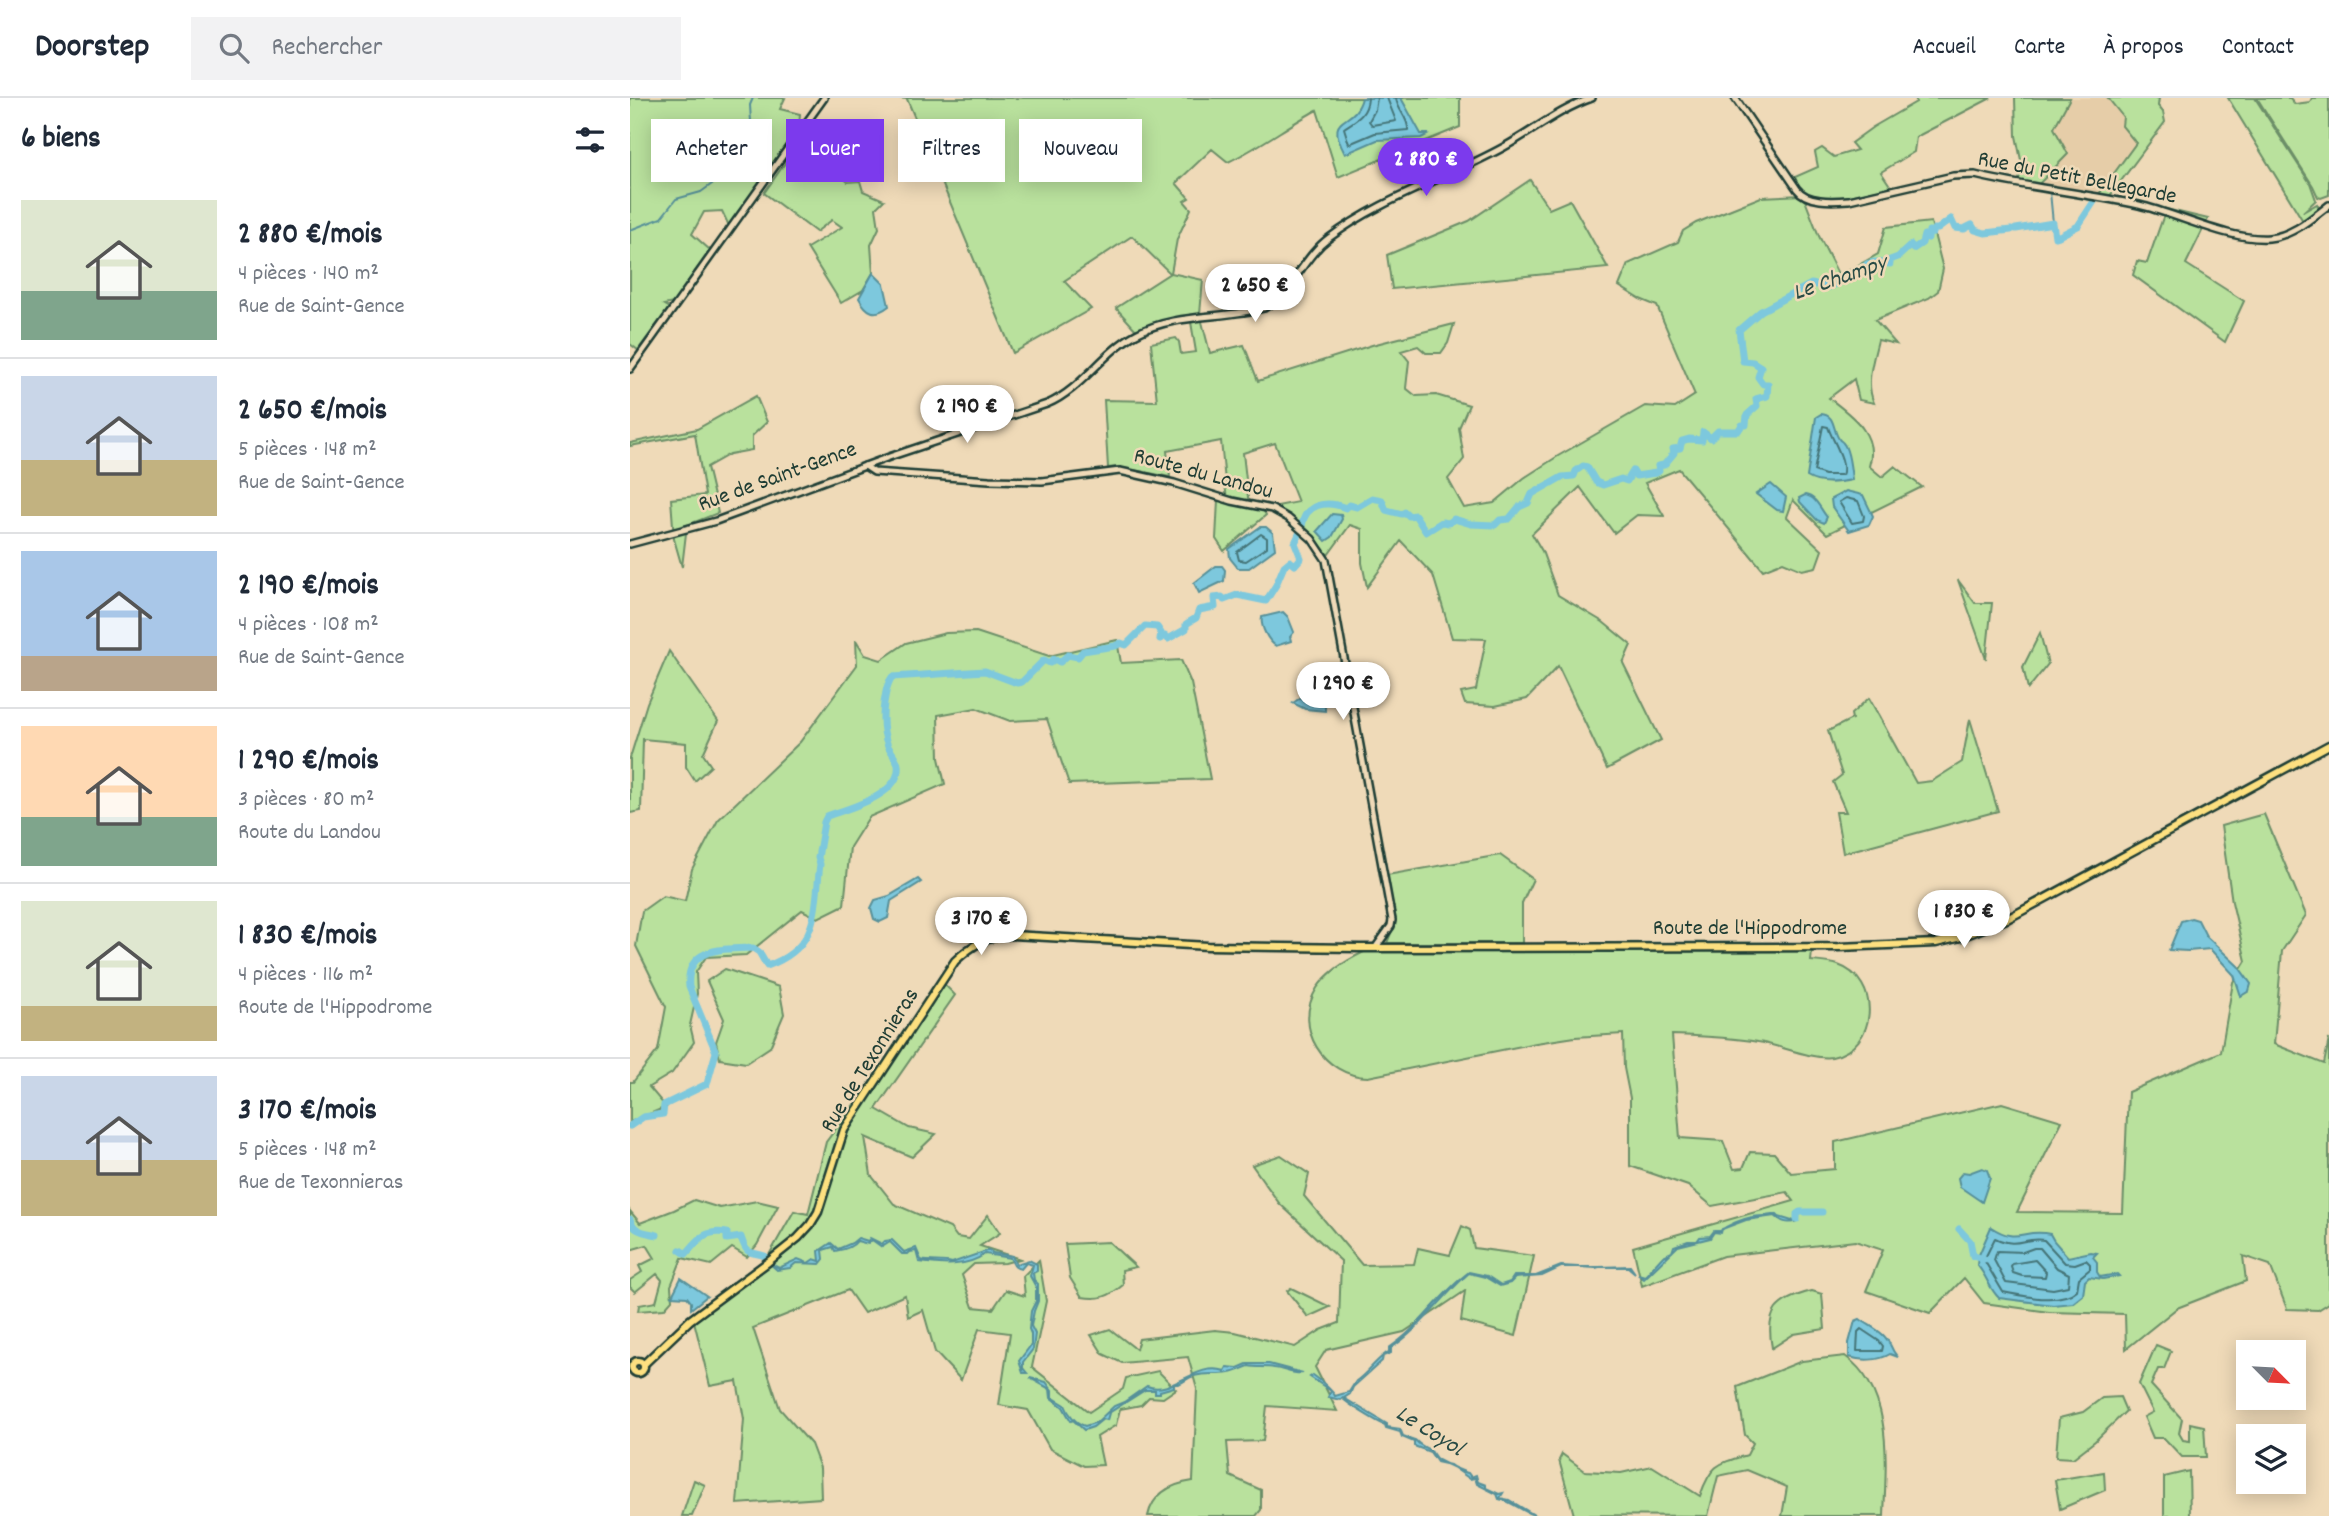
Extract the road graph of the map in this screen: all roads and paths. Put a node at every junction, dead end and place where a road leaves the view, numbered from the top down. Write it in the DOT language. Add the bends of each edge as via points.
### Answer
graph roads {
  1 [pos="824,98"];
  2 [pos="1592,98"];
  3 [pos="1735,98"];
  4 [pos="2329,205"];
  5 [pos="630,369"];
  6 [pos="865,466"];
  7 [pos="630,544"];
  8 [pos="2329,745"];
  9 [pos="1376,947"];
  10 [pos="632,1372"];
  1 -- 5 [label="street"];
  2 -- 6 [label="street, Rue de Saint-Gence" via="1503,148 1370,211 1319,247 1270,305 1147,329 1105,356 1056,400"];
  3 -- 4 [label="street, Rue du Petit Bellegarde" via="1807,198 1849,200 1975,175 2139,205 2262,238 2292,232"];
  6 -- 7 [label="street, Rue de Saint-Gence" via="716,521"];
  6 -- 9 [label="street, Route du Landou" via="874,472 989,480 1042,481 1120,471 1261,505 1288,518 1312,539 1326,560 1392,920"];
  8 -- 9 [label="main road, Route de l'Hippodrome" via="2007,919 1948,940 1839,947"];
  9 -- 10 [label="main road, Rue de Texonnieras" via="1208,946 1012,935 970,947 946,973 844,1130 810,1225 690,1320 644,1364 635,1361"];
}
